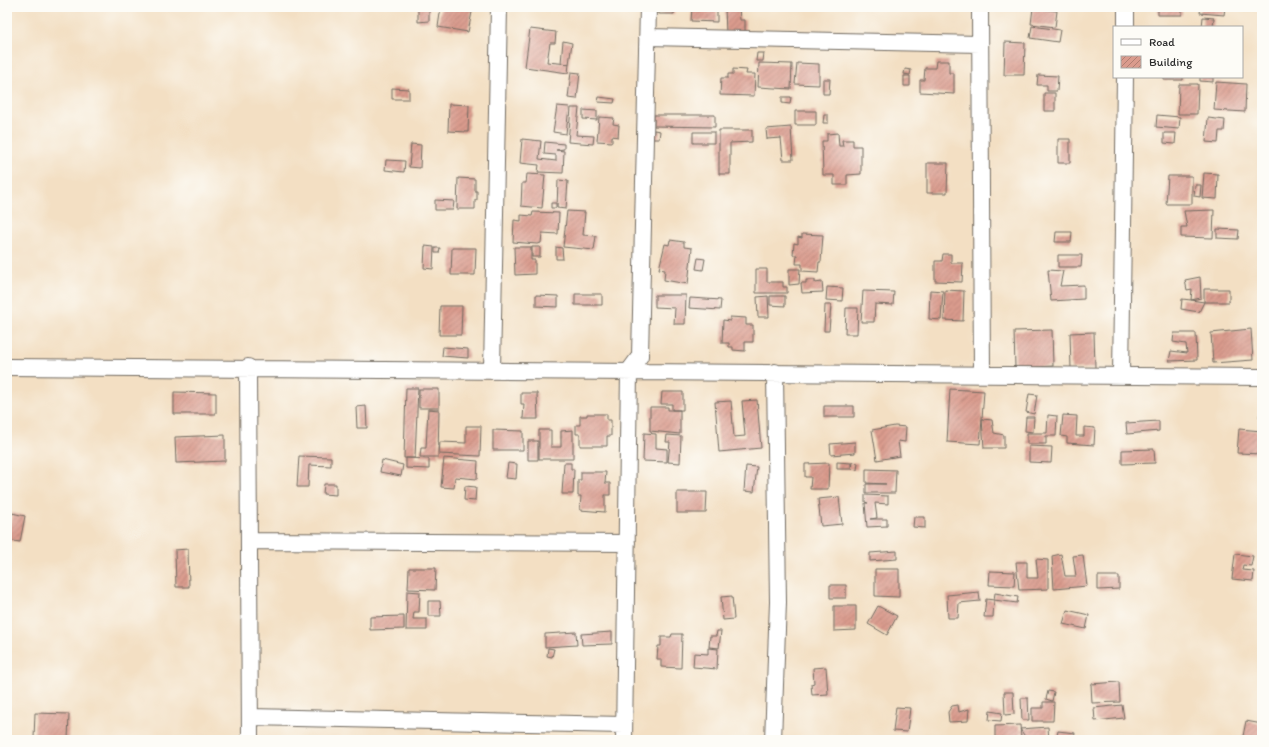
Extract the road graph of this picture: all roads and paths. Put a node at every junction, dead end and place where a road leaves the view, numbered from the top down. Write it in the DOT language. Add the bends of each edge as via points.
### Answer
graph roads {
  1 [pos="499,7"];
  2 [pos="648,7"];
  3 [pos="980,7"];
  4 [pos="1126,7"];
  5 [pos="1126,26"];
  6 [pos="647,37"];
  7 [pos="980,44"];
  8 [pos="1125,78"];
  9 [pos="7,367"];
  10 [pos="248,367"];
  11 [pos="492,370"];
  12 [pos="630,371"];
  13 [pos="775,372"];
  14 [pos="982,374"];
  15 [pos="1120,376"];
  16 [pos="1262,377"];
  17 [pos="249,541"];
  18 [pos="627,543"];
  19 [pos="250,717"];
  20 [pos="624,733"];
  21 [pos="250,740"];
  22 [pos="773,740"];
  1 -- 11 [label="street"];
  2 -- 6 [label="street"];
  3 -- 7 [label="street"];
  4 -- 5 [label="street"];
  6 -- 7 [label="street"];
  6 -- 12 [label="street" via="640,356"];
  7 -- 14 [label="street"];
  8 -- 15 [label="street"];
  9 -- 10 [label="street"];
  10 -- 11 [label="street"];
  10 -- 17 [label="street"];
  11 -- 12 [label="street"];
  12 -- 13 [label="street"];
  12 -- 18 [label="street"];
  13 -- 14 [label="street"];
  13 -- 22 [label="street" via="778,602"];
  14 -- 15 [label="street"];
  15 -- 16 [label="street"];
  17 -- 18 [label="street"];
  17 -- 19 [label="street"];
  18 -- 20 [label="street"];
  19 -- 20 [label="street"];
  19 -- 21 [label="street"];
}
